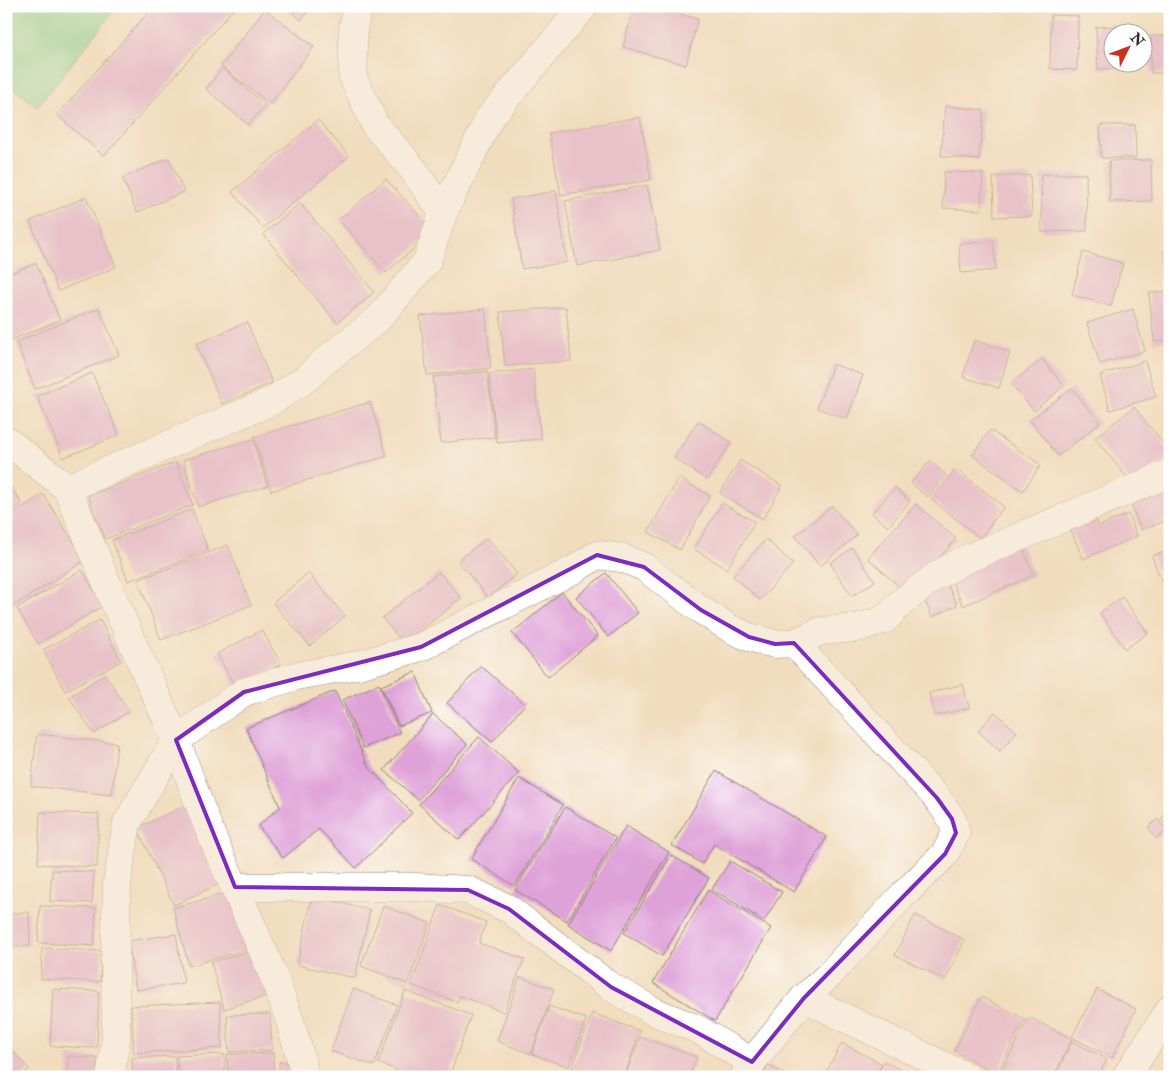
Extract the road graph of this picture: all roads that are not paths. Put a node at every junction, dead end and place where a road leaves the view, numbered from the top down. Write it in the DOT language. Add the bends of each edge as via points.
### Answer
graph roads {
  1 [pos="358,6"];
  2 [pos="584,6"];
  3 [pos="443,213"];
  4 [pos="6,440"];
  5 [pos="1170,473"];
  6 [pos="67,488"];
  7 [pos="794,644"];
  8 [pos="176,740"];
  9 [pos="235,887"];
  10 [pos="804,998"];
  11 [pos="1170,1009"];
  12 [pos="748,1069"];
  13 [pos="110,1077"];
  14 [pos="305,1077"];
  15 [pos="967,1077"];
  16 [pos="1126,1077"];
  1 -- 3 [label="street" via="353,28 354,77 375,125 412,168"];
  2 -- 3 [label="street" via="490,117"];
  3 -- 6 [label="street" via="427,261 378,319 304,380 272,401"];
  4 -- 6 [label="street"];
  5 -- 7 [label="street" via="962,561 902,601 884,620 856,628 821,632"];
  6 -- 8 [label="street"];
  7 -- 8 [label="street" via="775,644 731,629 700,610 644,567 622,558 597,555 420,647 296,676 244,692"];
  7 -- 10 [label="street" via="937,798 952,819 956,833 945,854"];
  8 -- 9 [label="street"];
  8 -- 13 [label="street" via="126,823 117,883 116,1039"];
  9 -- 12 [label="street" via="468,890 509,909 611,987 653,1011 699,1030"];
  9 -- 14 [label="street" via="281,996"];
  10 -- 12 [label="street"];
  10 -- 15 [label="street"];
  11 -- 16 [label="street"];
}
